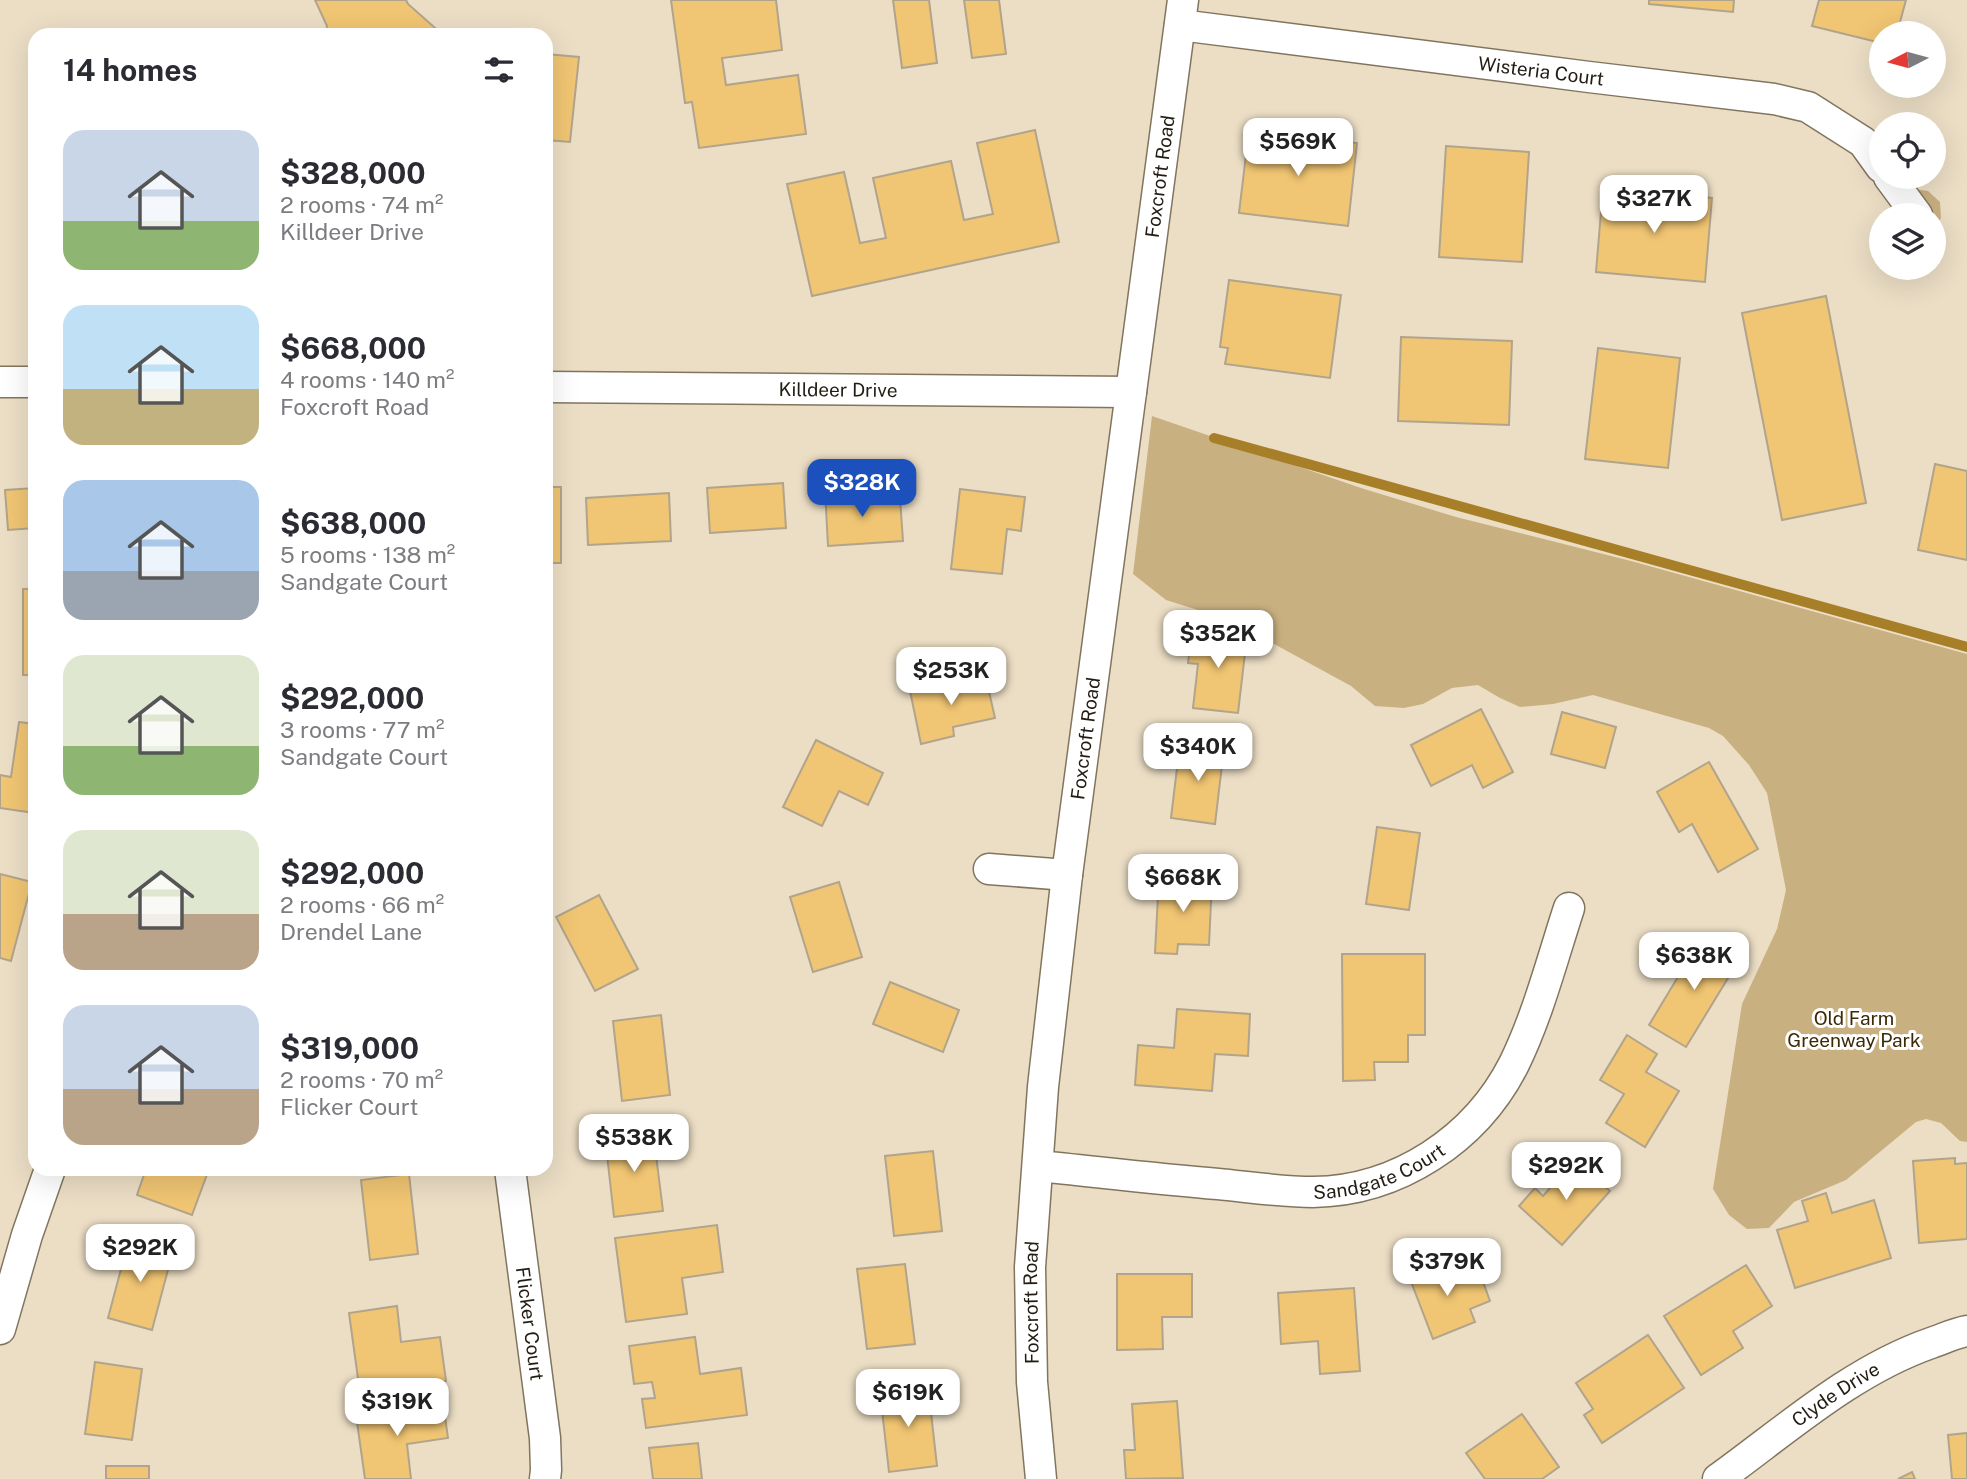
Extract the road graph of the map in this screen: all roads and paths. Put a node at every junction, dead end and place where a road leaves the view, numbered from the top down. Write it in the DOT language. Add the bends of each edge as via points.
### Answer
graph roads {
  1 [pos="1181,13"];
  2 [pos="1869,150"];
  3 [pos="0,382"];
  4 [pos="28,382"];
  5 [pos="553,387"];
  6 [pos="1131,392"];
  7 [pos="989,869"];
  8 [pos="1067,875"];
  9 [pos="1569,908"];
  10 [pos="1038,1166"];
  11 [pos="48,1176"];
  12 [pos="511,1176"];
  13 [pos="0,1329"];
  14 [pos="1967,1331"];
  15 [pos="545,1479"];
  16 [pos="1041,1479"];
  17 [pos="1718,1479"];
  1 -- 2 [label="street, Wisteria Court" via="1590,77 1774,99 1808,107"];
  1 -- 6 [label="street, Foxcroft Road"];
  3 -- 4 [label="street"];
  5 -- 6 [label="street, Killdeer Drive"];
  6 -- 8 [label="street, Foxcroft Road"];
  7 -- 8 [label="street"];
  8 -- 10 [label="street, Foxcroft Road"];
  9 -- 10 [label="street, Sandgate Court" via="1514,1065 1463,1133 1405,1171 1356,1187 1313,1192"];
  10 -- 16 [label="street, Foxcroft Road" via="1030,1267 1032,1382"];
  11 -- 13 [label="street"];
  12 -- 15 [label="street, Flicker Court" via="545,1438"];
  14 -- 17 [label="street, Clyde Drive" via="1878,1365"];
}
